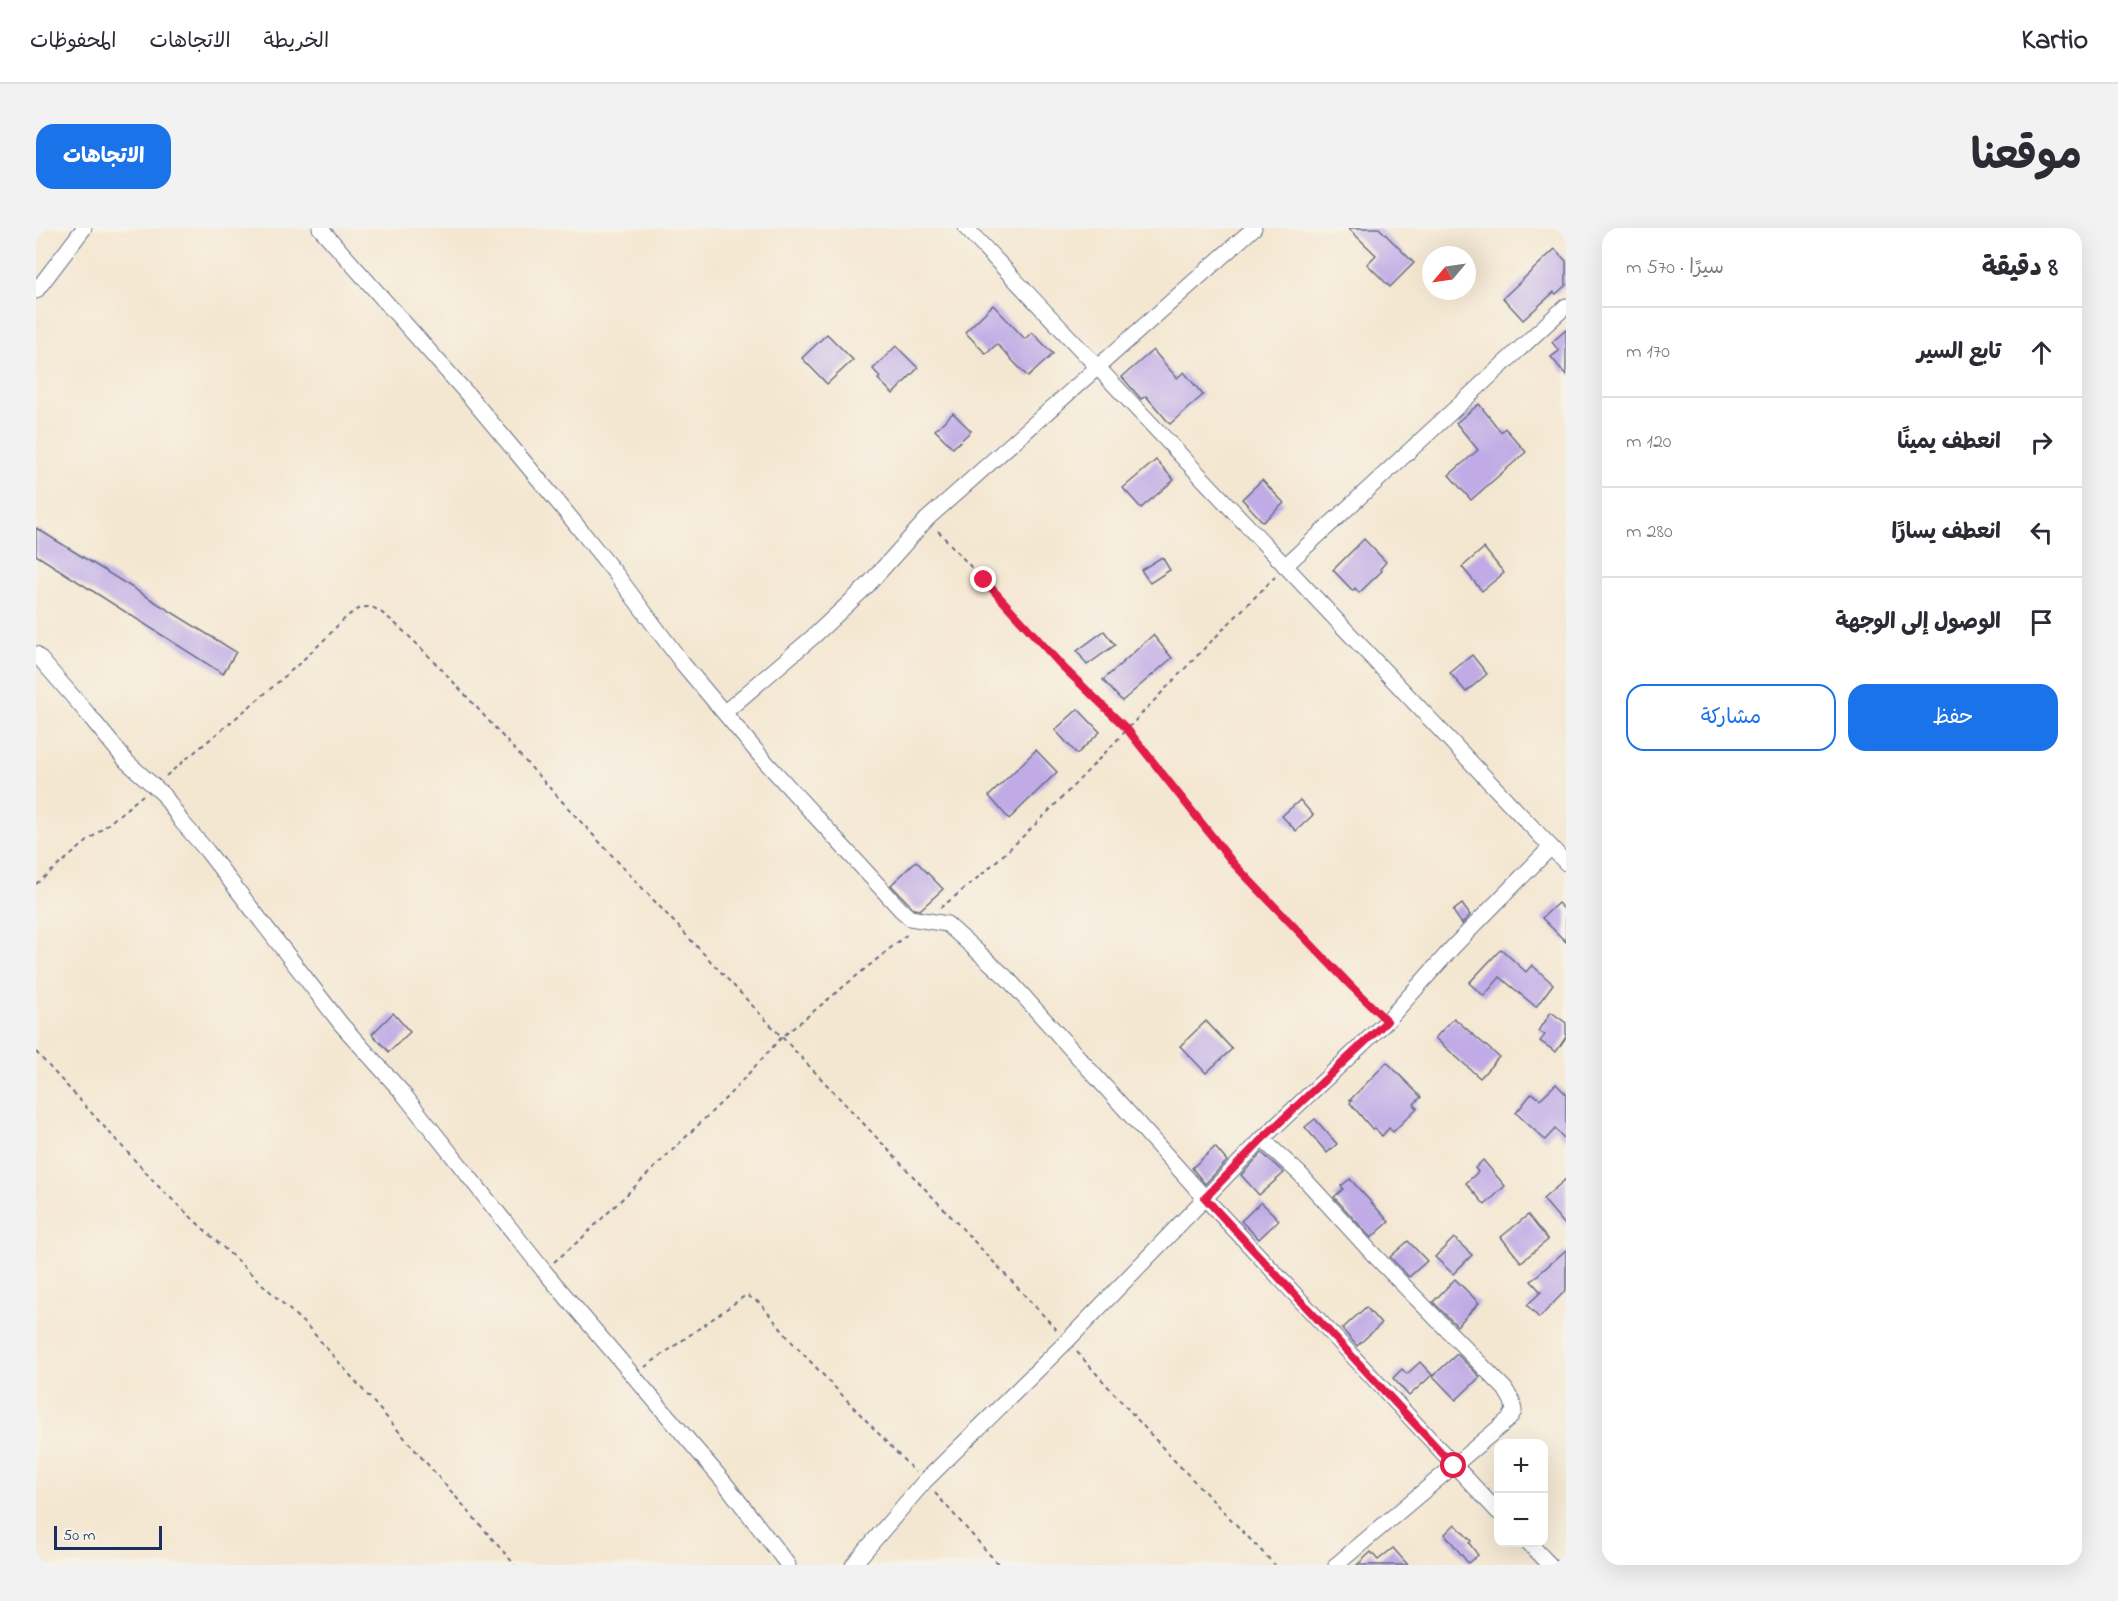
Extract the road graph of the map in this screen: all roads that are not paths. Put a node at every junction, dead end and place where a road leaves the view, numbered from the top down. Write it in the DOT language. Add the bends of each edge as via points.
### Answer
graph roads {
  1 [pos="84,228"];
  2 [pos="320,228"];
  3 [pos="966,228"];
  4 [pos="1254,228"];
  5 [pos="36,291"];
  6 [pos="1566,306"];
  7 [pos="1098,368"];
  8 [pos="1285,566"];
  9 [pos="36,654"];
  10 [pos="725,712"];
  11 [pos="1551,847"];
  12 [pos="1566,863"];
  13 [pos="1262,1139"];
  14 [pos="1205,1198"];
  15 [pos="1454,1466"];
  16 [pos="1494,1508"];
  17 [pos="1533,1547"];
  18 [pos="788,1565"];
  19 [pos="853,1565"];
  20 [pos="1336,1565"];
  21 [pos="1550,1565"];
  1 -- 5 [label="street"];
  2 -- 10 [label="street" via="501,434"];
  3 -- 7 [label="street"];
  4 -- 7 [label="street"];
  6 -- 8 [label="street"];
  7 -- 8 [label="street"];
  7 -- 10 [label="street" via="927,519 867,586"];
  8 -- 11 [label="street"];
  9 -- 18 [label="street" via="127,762 164,795 341,1024 401,1091 544,1271 724,1482"];
  10 -- 14 [label="street" via="901,910 910,918 947,924 1008,979"];
  11 -- 12 [label="street"];
  11 -- 13 [label="street" via="1387,1021"];
  13 -- 14 [label="street"];
  13 -- 15 [label="street" via="1300,1174 1512,1401 1514,1411 1509,1419"];
  14 -- 15 [label="street"];
  14 -- 19 [label="street" via="924,1482"];
  15 -- 16 [label="street"];
  15 -- 20 [label="street"];
  17 -- 21 [label="street"];
}
